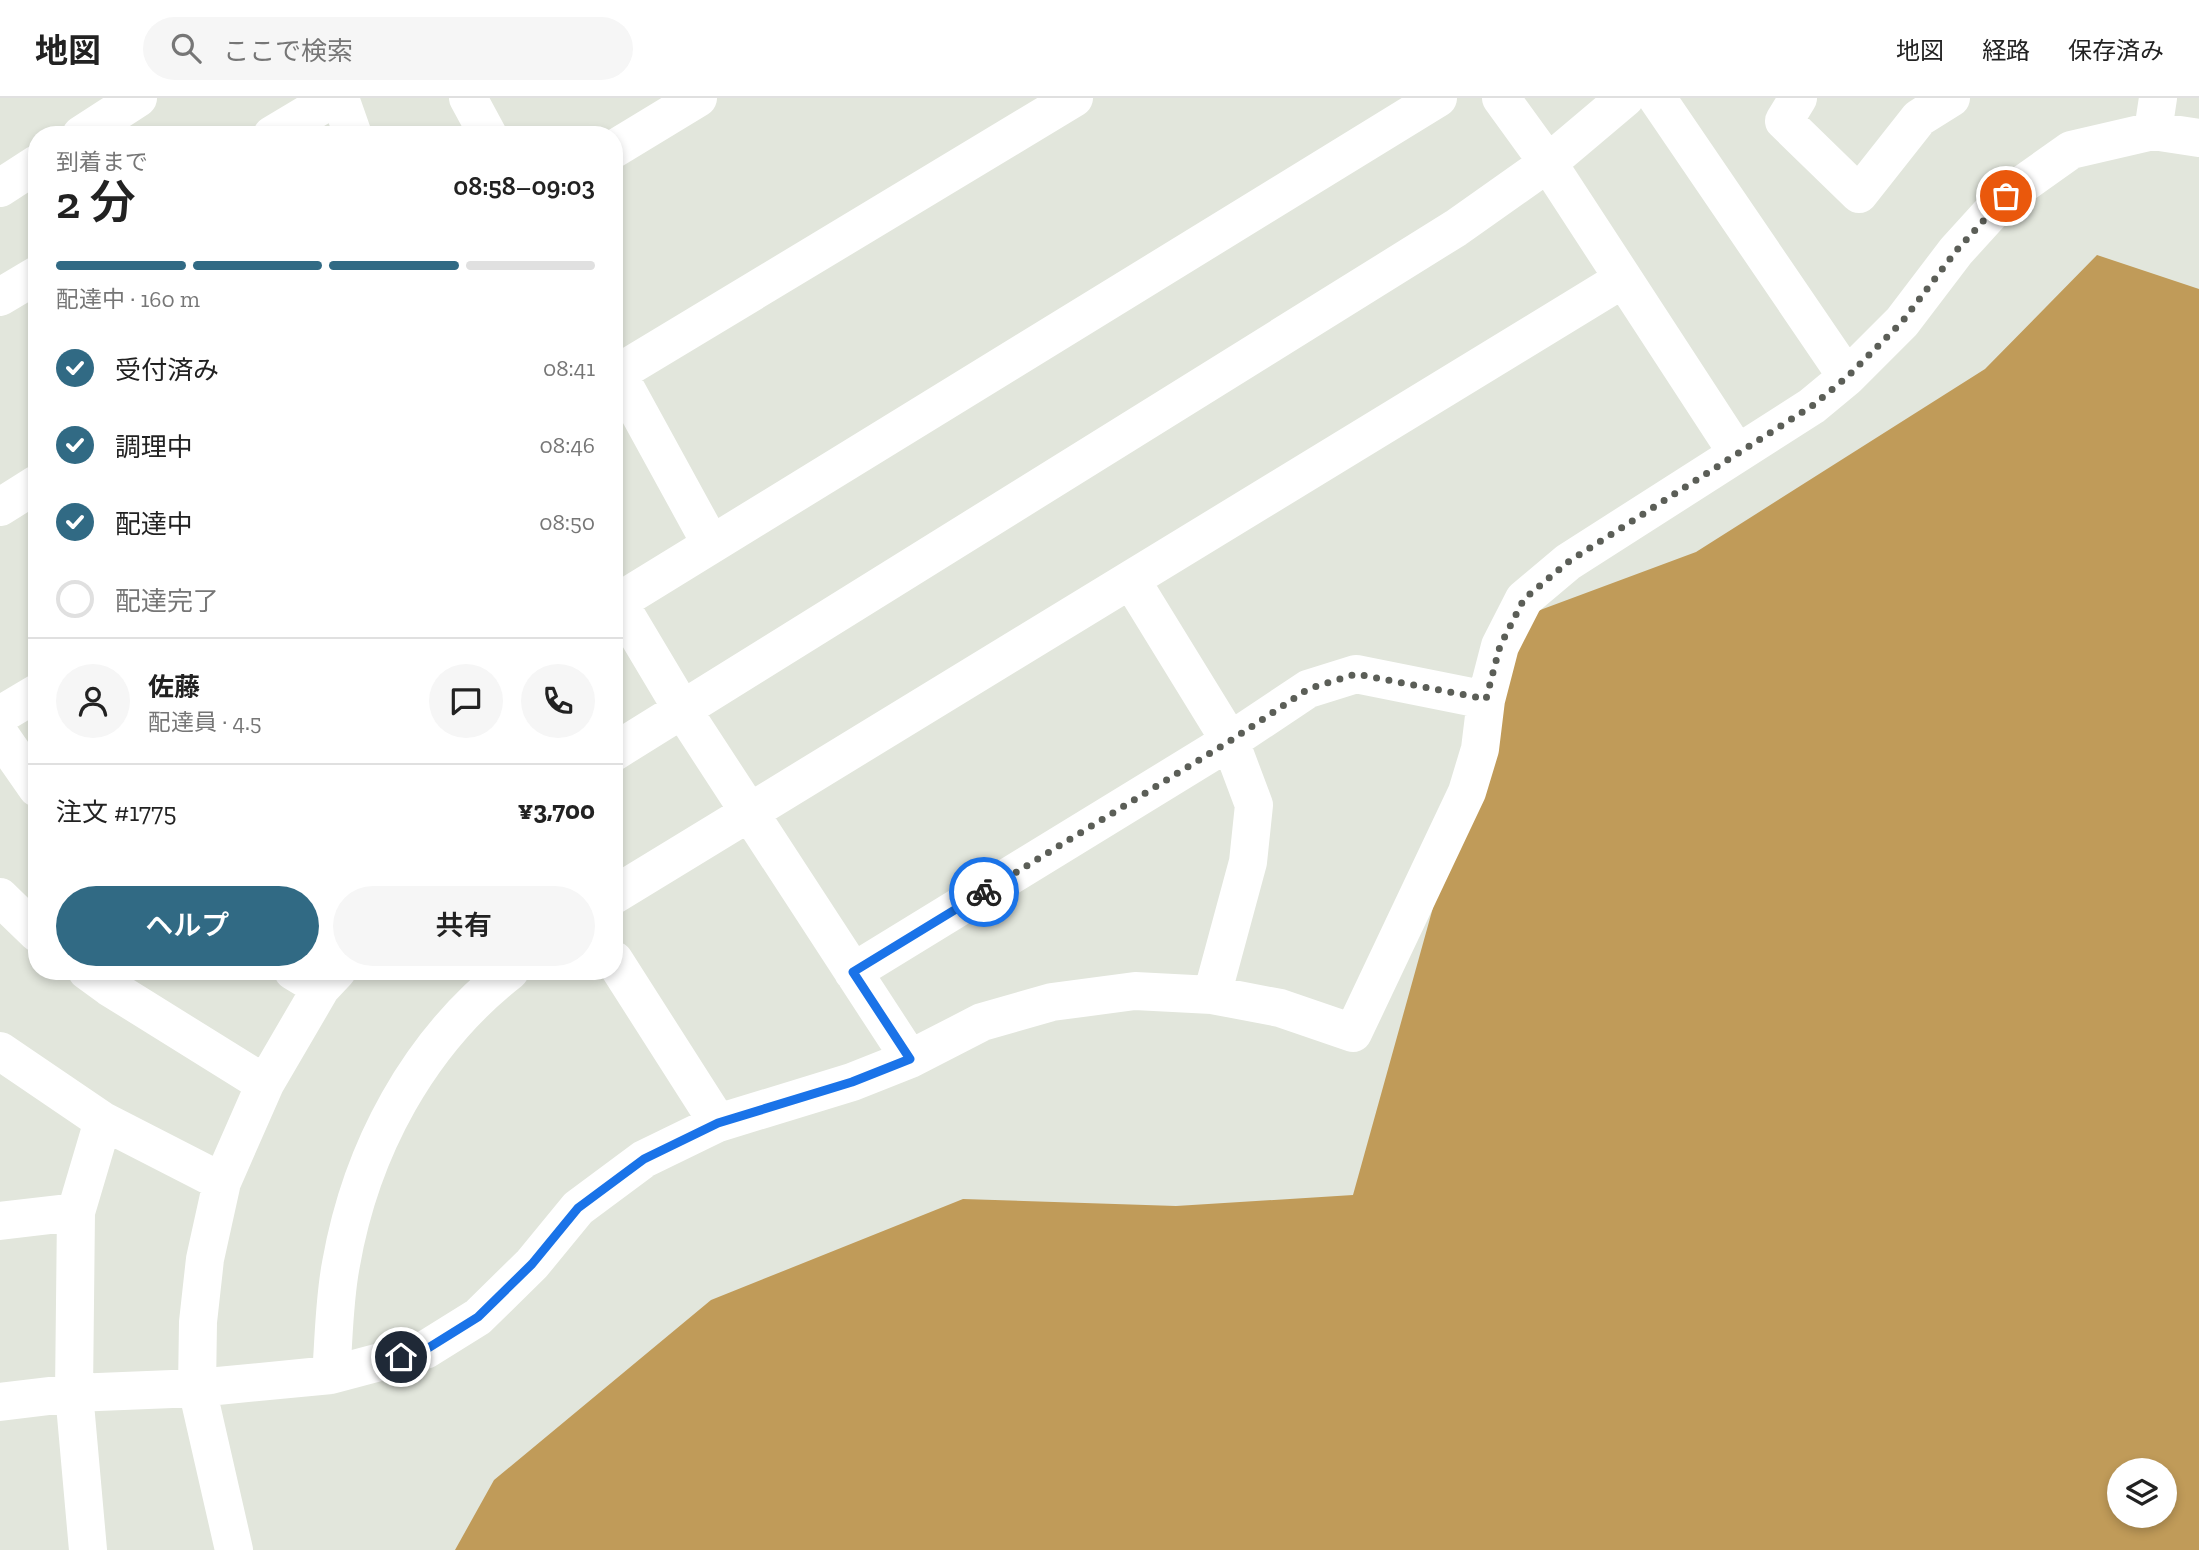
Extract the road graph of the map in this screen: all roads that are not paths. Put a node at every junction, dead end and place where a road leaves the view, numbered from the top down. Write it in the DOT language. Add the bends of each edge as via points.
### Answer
graph roads {
  1 [pos="138,98"];
  2 [pos="334,98"];
  3 [pos="340,98"];
  4 [pos="468,98"];
  5 [pos="698,98"];
  6 [pos="1074,98"];
  7 [pos="1438,98"];
  8 [pos="1501,98"];
  9 [pos="1625,98"];
  10 [pos="1657,98"];
  11 [pos="1798,98"];
  12 [pos="1951,98"];
  13 [pos="2155,115"];
  14 [pos="95,126"];
  15 [pos="287,126"];
  16 [pos="350,126"];
  17 [pos="483,126"];
  18 [pos="2199,138"];
  19 [pos="623,144"];
  20 [pos="1548,163"];
  21 [pos="28,170"];
  22 [pos="0,188"];
  23 [pos="1623,279"];
  24 [pos="28,280"];
  25 [pos="0,297"];
  26 [pos="623,366"];
  27 [pos="1847,377"];
  28 [pos="623,383"];
  29 [pos="1737,453"];
  30 [pos="28,490"];
  31 [pos="0,507"];
  32 [pos="711,544"];
  33 [pos="1131,580"];
  34 [pos="623,594"];
  35 [pos="623,610"];
  36 [pos="28,698"];
  37 [pos="1486,699"];
  38 [pos="682,709"];
  39 [pos="0,715"];
  40 [pos="0,735"];
  41 [pos="1230,741"];
  42 [pos="623,746"];
  43 [pos="28,775"];
  44 [pos="749,813"];
  45 [pos="623,890"];
  46 [pos="0,897"];
  47 [pos="28,924"];
  48 [pos="853,972"];
  49 [pos="623,974"];
  50 [pos="99,980"];
  51 [pos="316,980"];
  52 [pos="498,980"];
  53 [pos="1212,995"];
  54 [pos="0,1051"];
  55 [pos="910,1059"];
  56 [pos="265,1084"];
  57 [pos="103,1121"];
  58 [pos="718,1123"];
  59 [pos="222,1182"];
  60 [pos="76,1212"];
  61 [pos="0,1220"];
  62 [pos="331,1375"];
  63 [pos="197,1388"];
  64 [pos="74,1393"];
  65 [pos="0,1402"];
  66 [pos="88,1550"];
  67 [pos="234,1550"];
  1 -- 14 [label="street"];
  2 -- 15 [label="street"];
  3 -- 16 [label="street"];
  4 -- 17 [label="street"];
  5 -- 19 [label="street"];
  6 -- 26 [label="street"];
  7 -- 32 [label="street"];
  8 -- 20 [label="street"];
  9 -- 20 [label="street"];
  10 -- 27 [label="street"];
  11 -- 12 [label="street" via="1784,121 1859,194 1919,118"];
  13 -- 18 [label="street"];
  13 -- 27 [label="street" via="2071,150 2006,196 1956,251 1902,322"];
  20 -- 23 [label="street"];
  20 -- 38 [label="street" via="1456,229"];
  21 -- 22 [label="street"];
  23 -- 29 [label="street"];
  23 -- 33 [label="street"];
  24 -- 25 [label="street"];
  27 -- 29 [label="street" via="1812,406"];
  28 -- 32 [label="street"];
  29 -- 37 [label="street" via="1568,562 1524,599 1500,646"];
  30 -- 31 [label="street"];
  32 -- 34 [label="street"];
  33 -- 41 [label="street"];
  33 -- 44 [label="street"];
  35 -- 38 [label="street"];
  36 -- 39 [label="street"];
  37 -- 41 [label="street" via="1356,674 1308,689"];
  37 -- 53 [label="street" via="1480,749 1466,792 1353,1033 1280,1009"];
  38 -- 42 [label="street"];
  38 -- 44 [label="street"];
  40 -- 43 [label="street"];
  41 -- 48 [label="street"];
  41 -- 53 [label="street" via="1254,805 1248,862"];
  44 -- 45 [label="street"];
  44 -- 48 [label="street"];
  46 -- 47 [label="street"];
  48 -- 55 [label="street"];
  49 -- 58 [label="street"];
  50 -- 56 [label="street"];
  51 -- 56 [label="street"];
  52 -- 62 [label="street" via="479,995 432,1049 387,1120 356,1196 340,1265"];
  53 -- 55 [label="street" via="1135,992 1052,1002 982,1022"];
  54 -- 57 [label="street"];
  55 -- 58 [label="street"];
  56 -- 59 [label="street"];
  57 -- 59 [label="street"];
  57 -- 60 [label="street"];
  58 -- 62 [label="street" via="644,1159 578,1208 532,1264 478,1317 425,1350"];
  59 -- 63 [label="street" via="205,1259"];
  60 -- 61 [label="street"];
  60 -- 64 [label="street"];
  62 -- 63 [label="street"];
  63 -- 64 [label="street"];
  63 -- 67 [label="street"];
  64 -- 65 [label="street"];
  64 -- 66 [label="street"];
}
